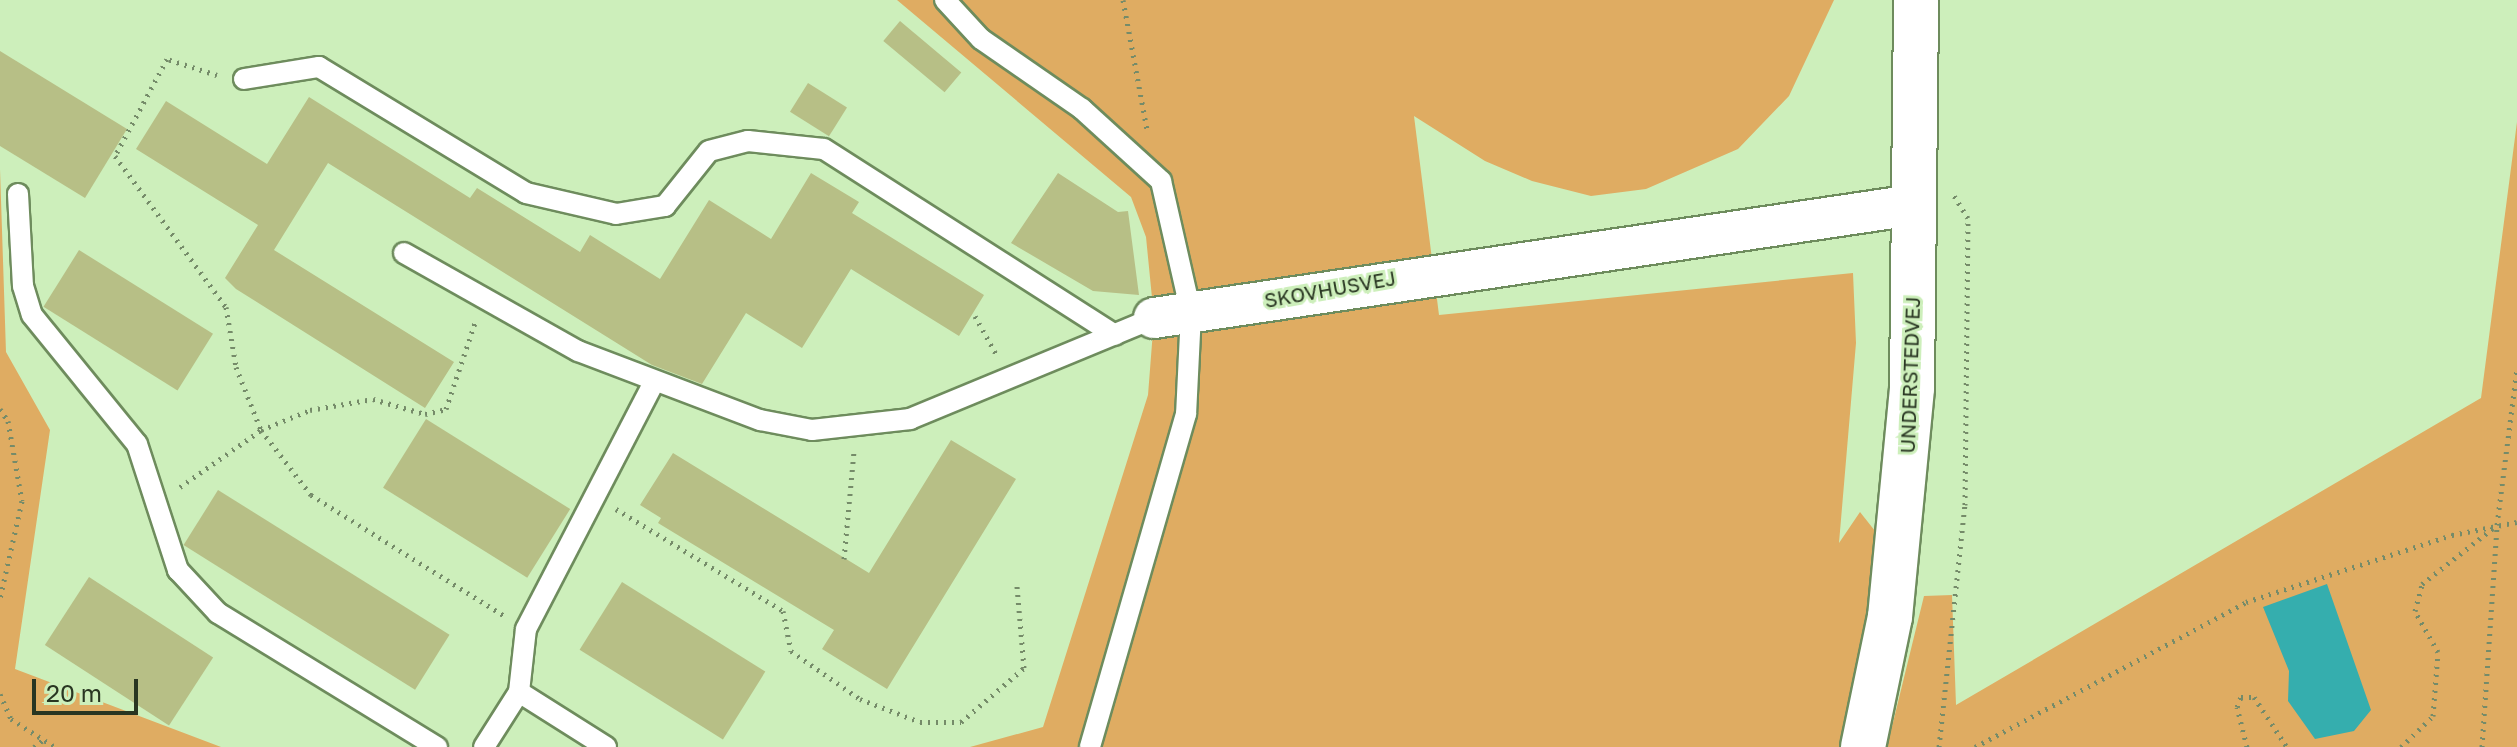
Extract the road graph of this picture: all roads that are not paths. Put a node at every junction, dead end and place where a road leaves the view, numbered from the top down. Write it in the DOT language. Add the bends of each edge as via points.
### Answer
graph roads {
  1 [pos="945,0"];
  2 [pos="1916,0"];
  3 [pos="244,79"];
  4 [pos="18,194"];
  5 [pos="1913,205"];
  6 [pos="404,253"];
  7 [pos="1172,316"];
  8 [pos="1115,335"];
  9 [pos="654,382"];
  10 [pos="519,692"];
  11 [pos="437,747"];
  12 [pos="484,747"];
  13 [pos="606,747"];
  14 [pos="1090,747"];
  15 [pos="1863,747"];
  1 -- 7 [label="lane" via="981,39 1082,109 1161,181"];
  2 -- 5 [label="street, UNDERSTEDVEJ"];
  3 -- 8 [label="lane" via="319,67 526,193 616,214 665,206 709,151 748,141 824,149"];
  4 -- 11 [label="lane" via="23,286 32,315 137,444 178,570 218,613"];
  5 -- 7 [label="street, SKOVHUSVEJ"];
  5 -- 15 [label="street, UNDERSTEDVEJ" via="1912,388 1903,511 1890,617"];
  6 -- 9 [label="lane" via="578,351"];
  7 -- 8 [label="lane"];
  7 -- 14 [label="lane" via="1186,414"];
  8 -- 9 [label="lane" via="910,419 856,426 812,430 760,420"];
  9 -- 10 [label="lane" via="526,629"];
  10 -- 12 [label="lane"];
  10 -- 13 [label="lane"];
}
